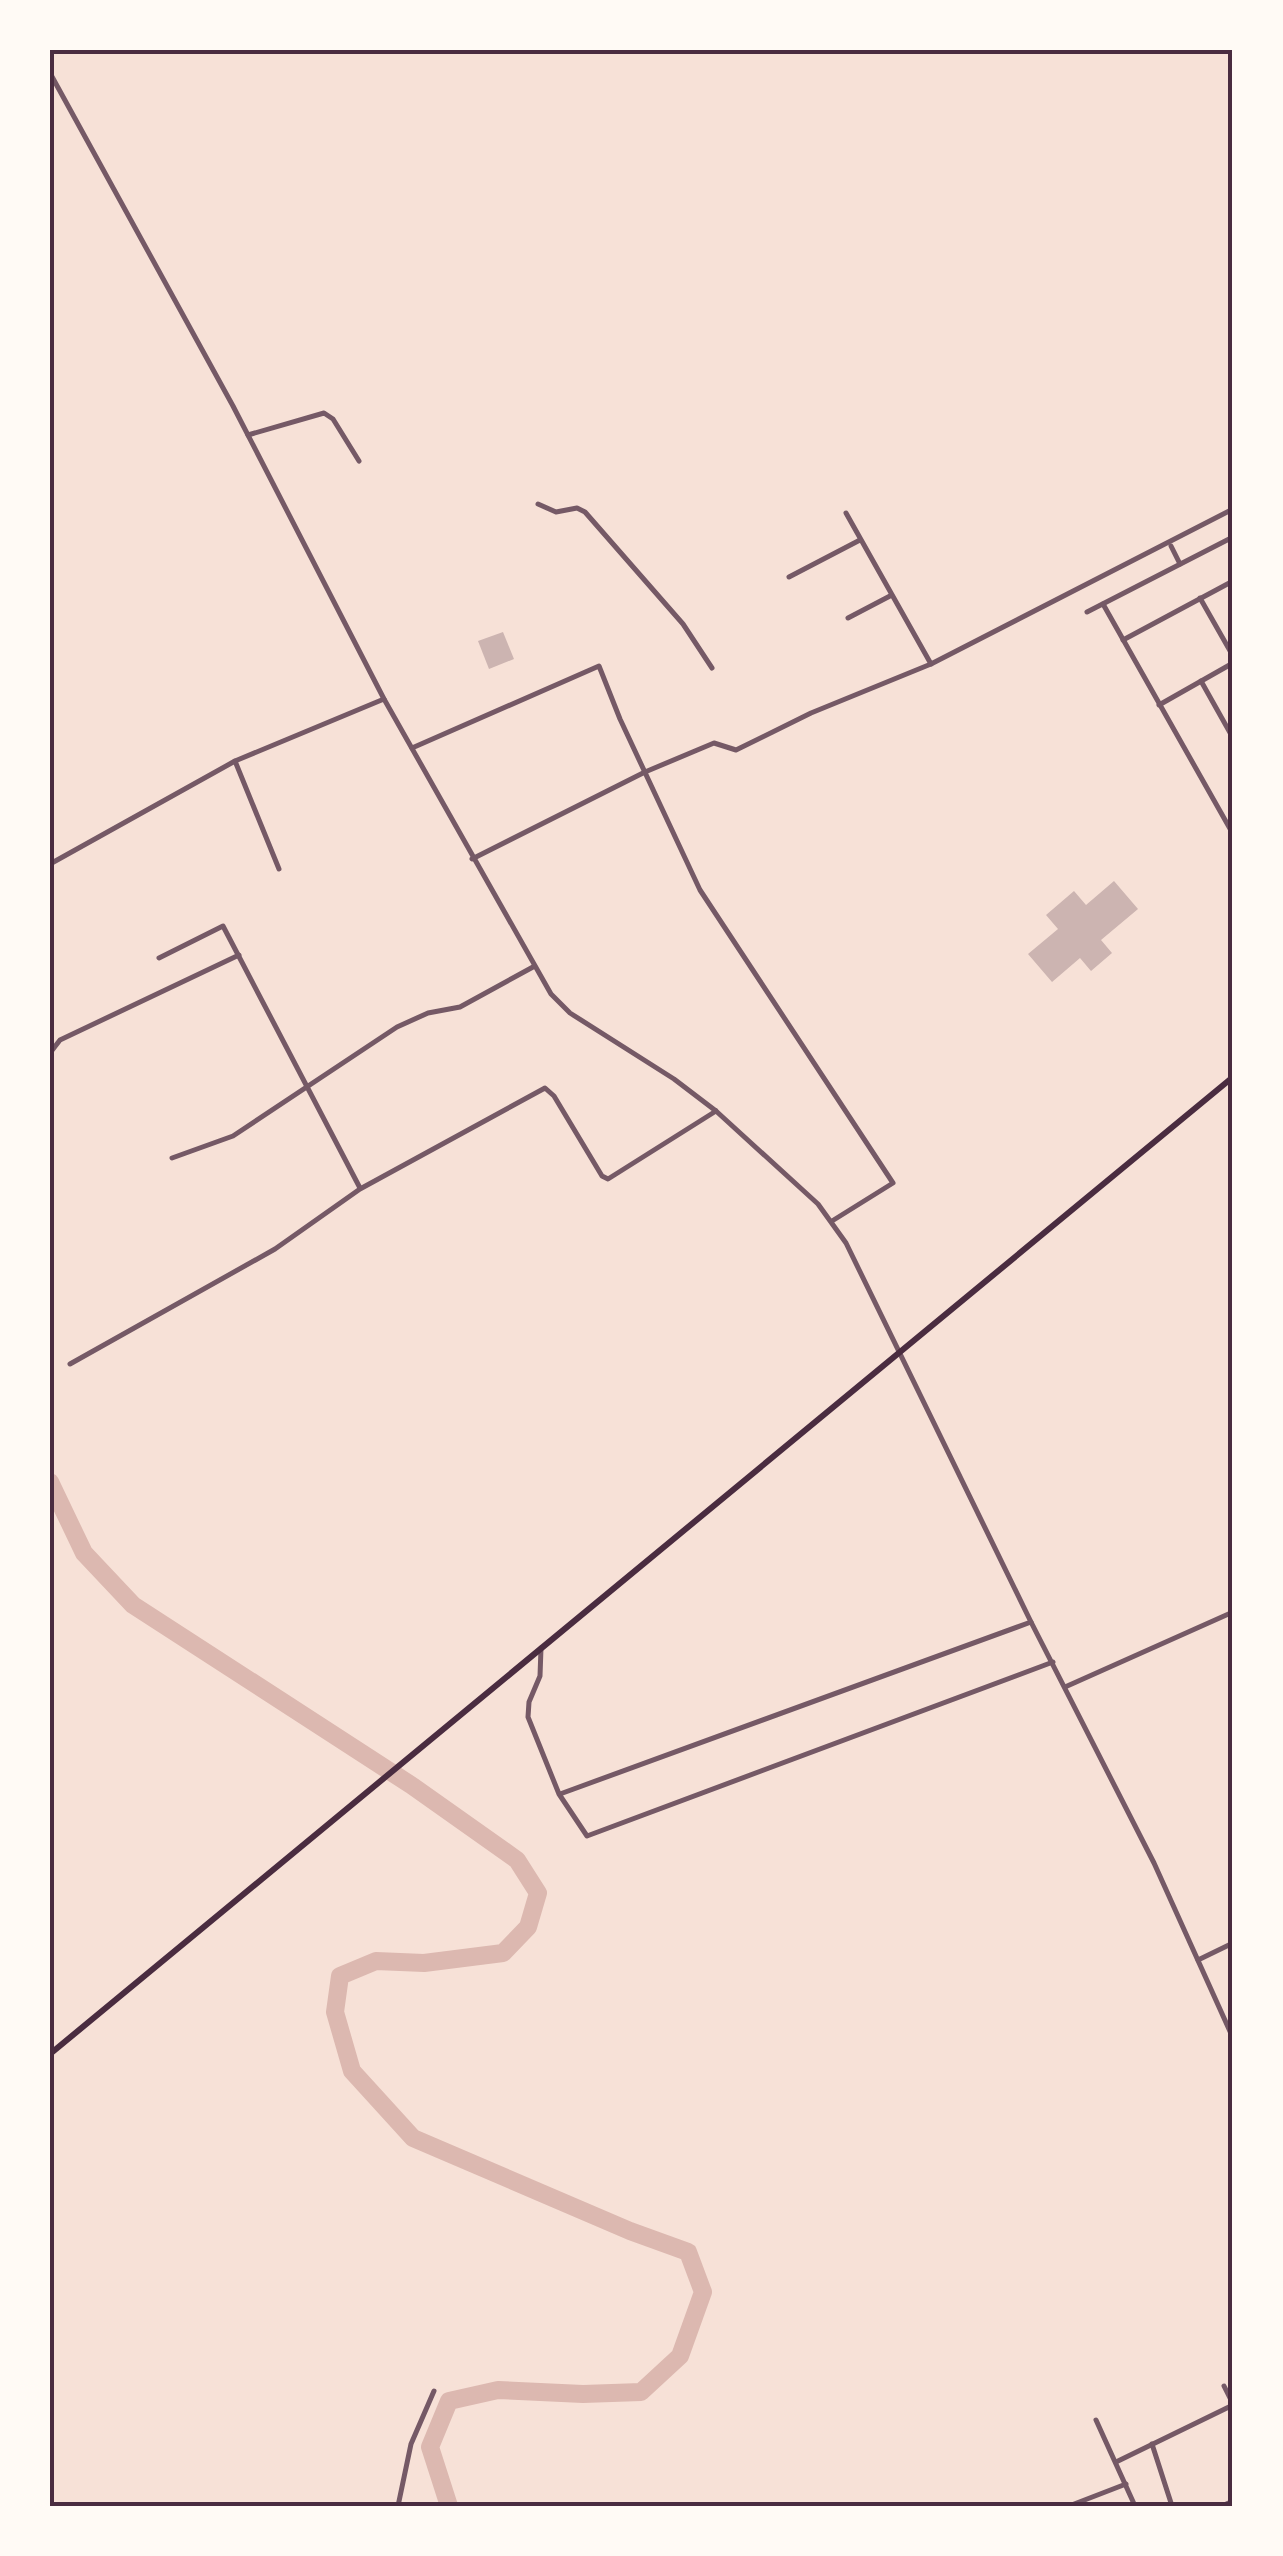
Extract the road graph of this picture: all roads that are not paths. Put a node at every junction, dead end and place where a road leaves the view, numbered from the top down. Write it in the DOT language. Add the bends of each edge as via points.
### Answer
graph roads {
  1 [pos="50,73"];
  2 [pos="248,435"];
  3 [pos="359,461"];
  4 [pos="538,504"];
  5 [pos="1233,509"];
  6 [pos="846,513"];
  7 [pos="1233,537"];
  8 [pos="860,540"];
  9 [pos="1171,546"];
  10 [pos="1180,564"];
  11 [pos="789,577"];
  12 [pos="1233,580"];
  13 [pos="890,596"];
  14 [pos="1200,598"];
  15 [pos="1102,604"];
  16 [pos="1087,612"];
  17 [pos="848,618"];
  18 [pos="1123,640"];
  19 [pos="1233,660"];
  20 [pos="931,664"];
  21 [pos="712,668"];
  22 [pos="1200,681"];
  23 [pos="384,698"];
  24 [pos="1160,704"];
  25 [pos="1233,738"];
  26 [pos="412,748"];
  27 [pos="235,761"];
  28 [pos="645,772"];
  29 [pos="1232,832"];
  30 [pos="472,859"];
  31 [pos="50,864"];
  32 [pos="279,869"];
  33 [pos="239,955"];
  34 [pos="159,958"];
  35 [pos="533,967"];
  36 [pos="50,1054"];
  37 [pos="1233,1076"];
  38 [pos="308,1087"];
  39 [pos="716,1111"];
  40 [pos="172,1158"];
  41 [pos="360,1190"];
  42 [pos="832,1221"];
  43 [pos="899,1351"];
  44 [pos="70,1364"];
  45 [pos="1233,1612"];
  46 [pos="1032,1622"];
  47 [pos="541,1646"];
  48 [pos="1053,1662"];
  49 [pos="1065,1687"];
  50 [pos="559,1794"];
  51 [pos="1233,1943"];
  52 [pos="1198,1960"];
  53 [pos="1233,2038"];
  54 [pos="50,2054"];
  55 [pos="1224,2386"];
  56 [pos="434,2390"];
  57 [pos="1233,2405"];
  58 [pos="1096,2420"];
  59 [pos="1152,2444"];
  60 [pos="1116,2462"];
  61 [pos="1126,2484"];
  62 [pos="1233,2501"];
  63 [pos="398,2506"];
  64 [pos="1069,2506"];
  65 [pos="1135,2506"];
  66 [pos="1172,2506"];
  67 [pos="1222,2506"];
  1 -- 2 [label="street"];
  2 -- 3 [label="street" via="324,413"];
  2 -- 23 [label="street"];
  4 -- 21 [label="street" via="584,512 683,624"];
  5 -- 20 [label="street"];
  6 -- 8 [label="street"];
  7 -- 10 [label="street"];
  8 -- 11 [label="street"];
  8 -- 13 [label="street"];
  9 -- 10 [label="street"];
  10 -- 15 [label="street"];
  12 -- 14 [label="street"];
  13 -- 17 [label="street"];
  13 -- 20 [label="street"];
  14 -- 18 [label="street"];
  14 -- 19 [label="street"];
  15 -- 16 [label="street"];
  15 -- 18 [label="street"];
  18 -- 24 [label="street"];
  19 -- 22 [label="street"];
  20 -- 28 [label="street" via="736,750 714,744"];
  22 -- 24 [label="street"];
  22 -- 25 [label="street"];
  23 -- 26 [label="street"];
  23 -- 27 [label="street"];
  24 -- 29 [label="street"];
  26 -- 28 [label="street" via="599,666"];
  26 -- 30 [label="street"];
  27 -- 31 [label="street"];
  27 -- 32 [label="street"];
  28 -- 30 [label="street"];
  28 -- 42 [label="street" via="700,890 893,1183"];
  30 -- 35 [label="street"];
  33 -- 34 [label="street" via="223,926"];
  33 -- 36 [label="street" via="60,1040"];
  33 -- 38 [label="street"];
  35 -- 38 [label="street" via="460,1007 396,1027"];
  35 -- 39 [label="street" via="570,1013"];
  37 -- 43 [label="main road"];
  38 -- 40 [label="street" via="232,1136"];
  38 -- 41 [label="street"];
  39 -- 41 [label="street" via="608,1179 545,1088"];
  39 -- 42 [label="street"];
  41 -- 44 [label="street" via="260,1258"];
  42 -- 43 [label="street"];
  43 -- 46 [label="street"];
  43 -- 47 [label="main road"];
  45 -- 49 [label="street"];
  46 -- 48 [label="street"];
  46 -- 50 [label="street"];
  47 -- 50 [label="street" via="528,1717"];
  47 -- 54 [label="main road"];
  48 -- 49 [label="street"];
  48 -- 50 [label="street" via="587,1836"];
  49 -- 52 [label="street"];
  51 -- 52 [label="street"];
  52 -- 53 [label="street"];
  55 -- 57 [label="street"];
  56 -- 63 [label="street" via="411,2444"];
  57 -- 59 [label="street"];
  58 -- 60 [label="street"];
  59 -- 60 [label="street"];
  59 -- 66 [label="street"];
  60 -- 61 [label="street"];
  61 -- 64 [label="street"];
  61 -- 65 [label="street"];
  62 -- 67 [label="street"];
}
